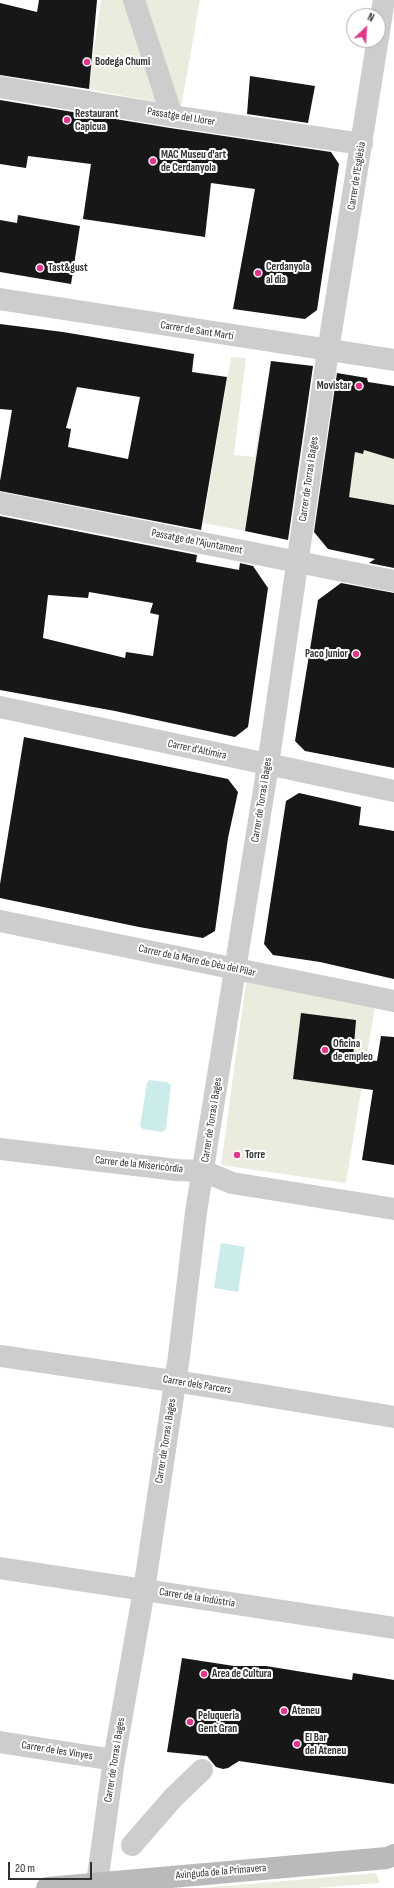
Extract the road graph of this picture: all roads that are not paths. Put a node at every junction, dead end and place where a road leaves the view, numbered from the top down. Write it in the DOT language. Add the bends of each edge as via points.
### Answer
graph roads {
  1 [pos="134,0"];
  2 [pos="384,0"];
  3 [pos="0,87"];
  4 [pos="172,116"];
  5 [pos="362,144"];
  6 [pos="0,299"];
  7 [pos="328,352"];
  8 [pos="394,360"];
  9 [pos="0,504"];
  10 [pos="298,561"];
  11 [pos="394,581"];
  12 [pos="0,707"];
  13 [pos="268,765"];
  14 [pos="394,792"];
  15 [pos="0,921"];
  16 [pos="235,969"];
  17 [pos="394,1001"];
  18 [pos="0,1149"];
  19 [pos="203,1171"];
  20 [pos="394,1209"];
  21 [pos="0,1356"];
  22 [pos="175,1382"];
  23 [pos="394,1417"];
  24 [pos="0,1568"];
  25 [pos="144,1590"];
  26 [pos="394,1628"];
  27 [pos="0,1742"];
  28 [pos="114,1760"];
  29 [pos="202,1770"];
  30 [pos="132,1845"];
  31 [pos="394,1855"];
  32 [pos="98,1885"];
  33 [pos="47,1888"];
  1 -- 4 [label="street"];
  2 -- 5 [label="street, Carrer de l'Església"];
  3 -- 4 [label="street, Passatge del Llorer"];
  4 -- 5 [label="street, Passatge del Llorer"];
  5 -- 7 [label="street, Carrer de l'Església"];
  6 -- 7 [label="street, Carrer de Sant Martí"];
  7 -- 8 [label="street, Carrer de Sant Martí"];
  7 -- 10 [label="street, Carrer de Torras i Bages"];
  9 -- 10 [label="street, Passatge de l'Ajuntament"];
  10 -- 11 [label="street, Passatge de l'Ajuntament"];
  10 -- 13 [label="street, Carrer de Torras i Bages"];
  12 -- 13 [label="street, Carrer d'Altimira"];
  13 -- 14 [label="street, Carrer d'Altimira"];
  13 -- 16 [label="street, Carrer de Torras i Bages"];
  15 -- 16 [label="street, Carrer de la Mare de Déu del Pilar"];
  16 -- 17 [label="street, Carrer de la Mare de Déu del Pilar"];
  16 -- 19 [label="street, Carrer de Torras i Bages"];
  18 -- 19 [label="street, Carrer de la Misericòrdia"];
  19 -- 20 [label="street, Carrer de la Misericòrdia" via="232,1184"];
  19 -- 22 [label="street, Carrer de Torras i Bages"];
  21 -- 22 [label="street, Carrer dels Parcers"];
  22 -- 23 [label="street, Carrer dels Parcers"];
  22 -- 25 [label="street, Carrer de Torras i Bages"];
  24 -- 25 [label="street, Carrer de la Indústria"];
  25 -- 26 [label="street, Carrer de la Indústria"];
  25 -- 28 [label="street, Carrer de Torras i Bages"];
  27 -- 28 [label="street, Carrer de les Vinyes"];
  28 -- 32 [label="street, Carrer de Torras i Bages"];
  29 -- 30 [label="street" via="173,1798"];
  31 -- 32 [label="street, Avinguda de la Primavera" via="387,1858"];
  32 -- 33 [label="street, Avinguda de la Primavera"];
}
